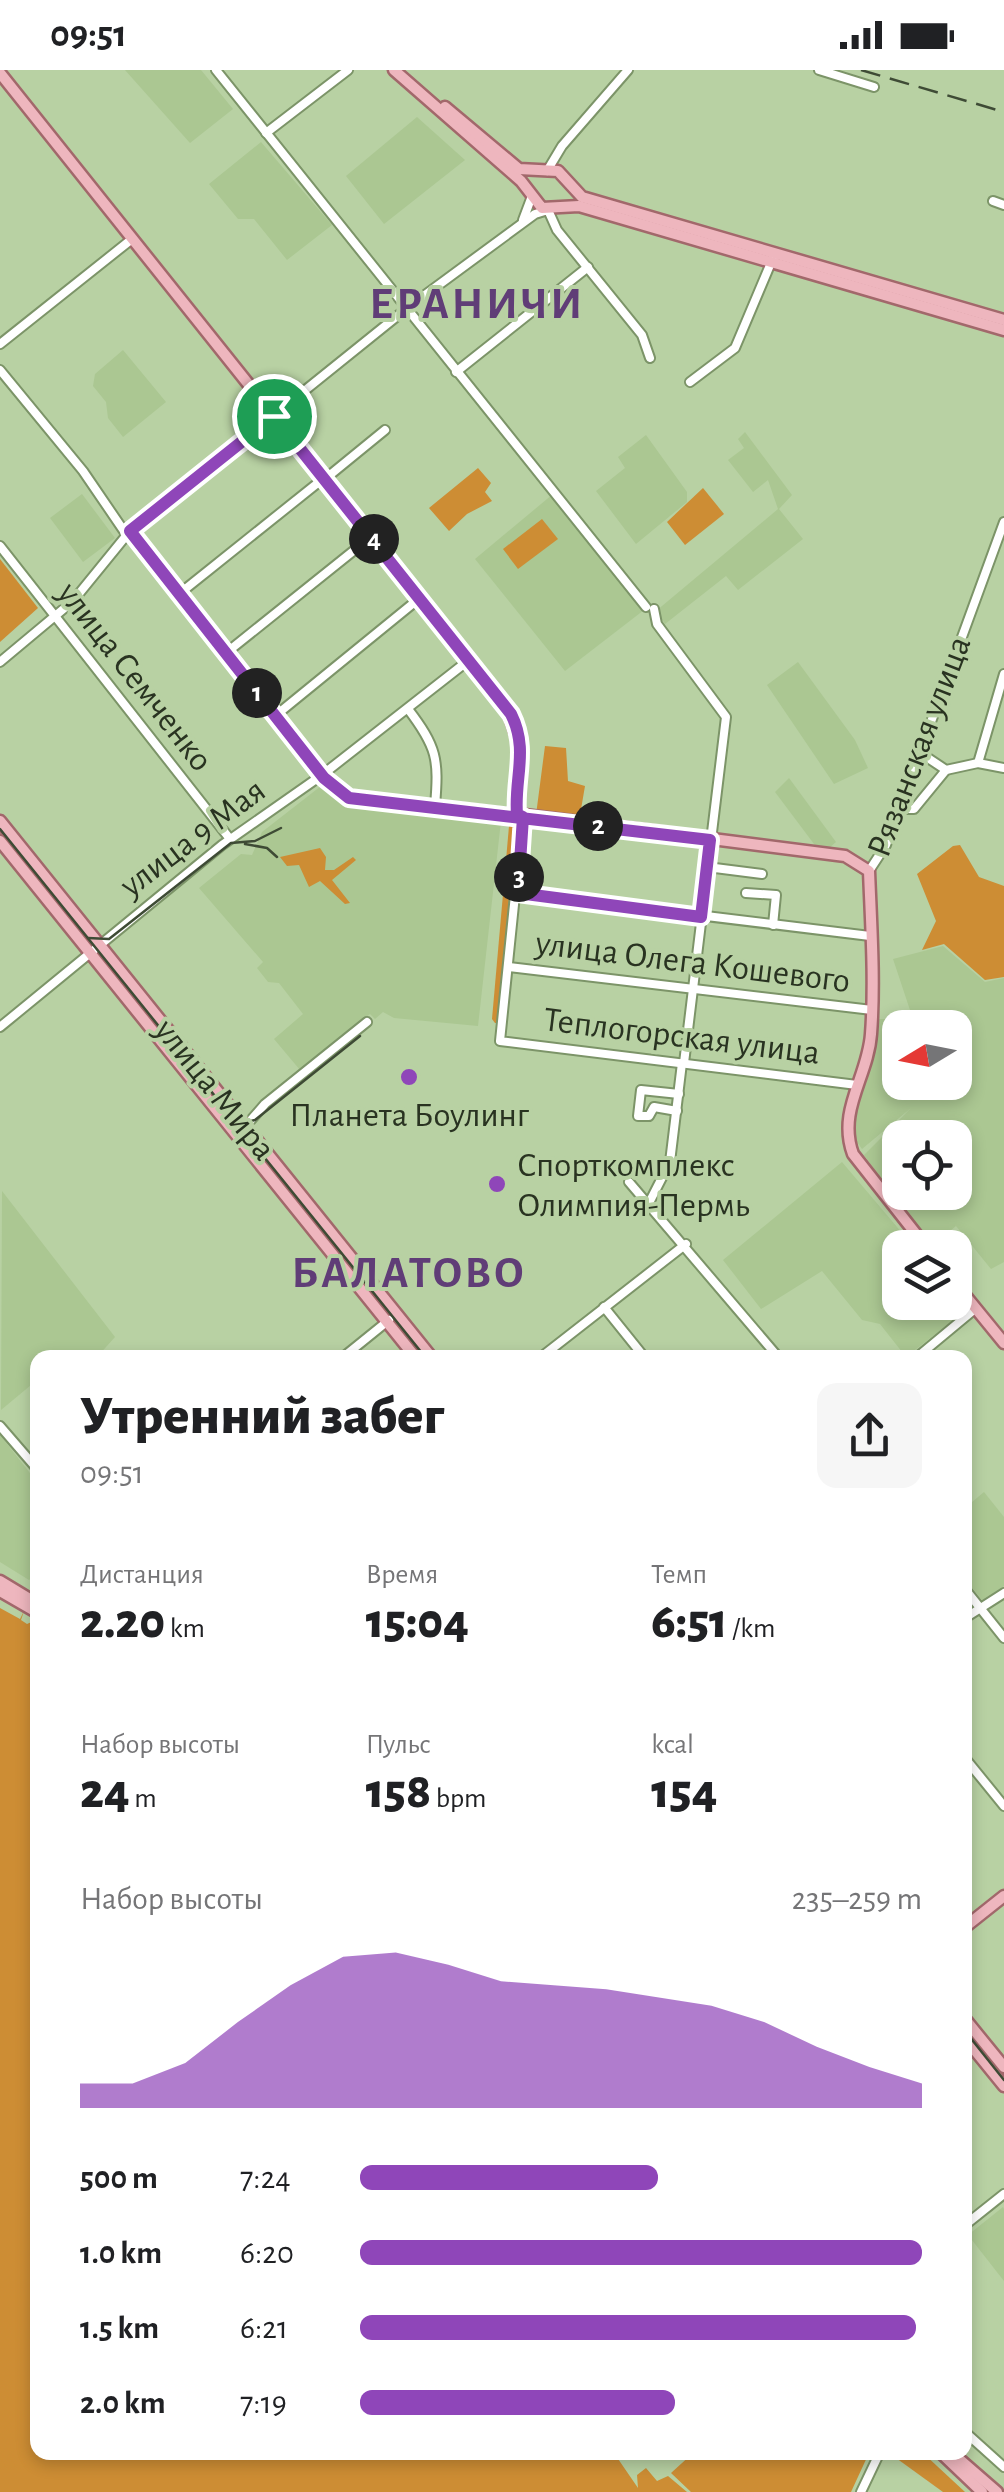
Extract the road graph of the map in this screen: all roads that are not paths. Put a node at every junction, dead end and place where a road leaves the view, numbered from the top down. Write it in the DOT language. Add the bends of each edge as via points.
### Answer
graph roads {
  1 [pos="216,70"];
  2 [pos="348,70"];
  3 [pos="394,70"];
  4 [pos="403,70"];
  5 [pos="628,70"];
  6 [pos="819,70"];
  7 [pos="0,73"];
  8 [pos="874,86"];
  9 [pos="266,133"];
  10 [pos="558,152"];
  11 [pos="544,172"];
  12 [pos="568,180"];
  13 [pos="532,196"];
  14 [pos="992,201"];
  15 [pos="1004,204"];
  16 [pos="563,206"];
  17 [pos="548,210"];
  18 [pos="524,220"];
  19 [pos="554,226"];
  20 [pos="696,234"];
  21 [pos="132,239"];
  22 [pos="773,257"];
  23 [pos="588,266"];
  24 [pos="406,308"];
  25 [pos="984,319"];
  26 [pos="1004,320"];
  27 [pos="1004,330"];
  28 [pos="0,344"];
  29 [pos="650,358"];
  30 [pos="0,370"];
  31 [pos="456,372"];
  32 [pos="690,382"];
  33 [pos="274,416"];
  34 [pos="384,430"];
  35 [pos="325,479"];
  36 [pos="1004,522"];
  37 [pos="128,532"];
  38 [pos="372,536"];
  39 [pos="0,546"];
  40 [pos="180,594"];
  41 [pos="420,598"];
  42 [pos="54,617"];
  43 [pos="226,654"];
  44 [pos="470,660"];
  45 [pos="0,662"];
  46 [pos="1004,674"];
  47 [pos="408,709"];
  48 [pos="276,716"];
  49 [pos="919,752"];
  50 [pos="978,762"];
  51 [pos="1004,768"];
  52 [pos="946,770"];
  53 [pos="322,775"];
  54 [pos="435,806"];
  55 [pos="899,809"];
  56 [pos="520,816"];
  57 [pos="0,821"];
  58 [pos="230,840"];
  59 [pos="710,840"];
  60 [pos="0,841"];
  61 [pos="707,867"];
  62 [pos="869,871"];
  63 [pos="762,874"];
  64 [pos="518,893"];
  65 [pos="746,893"];
  66 [pos="701,917"];
  67 [pos="773,925"];
  68 [pos="870,936"];
  69 [pos="96,950"];
  70 [pos="509,967"];
  71 [pos="693,989"];
  72 [pos="872,1010"];
  73 [pos="367,1022"];
  74 [pos="0,1027"];
  75 [pos="683,1063"];
  76 [pos="857,1085"];
  77 [pos="678,1094"];
  78 [pos="676,1111"];
  79 [pos="245,1126"];
  80 [pos="239,1138"];
  81 [pos="629,1182"];
  82 [pos="650,1201"];
  83 [pos="912,1230"];
  84 [pos="686,1244"];
  85 [pos="972,1304"];
  86 [pos="604,1307"];
  87 [pos="975,1308"];
  88 [pos="392,1317"];
  89 [pos="1004,1343"];
  90 [pos="352,1350"];
  91 [pos="411,1350"];
  92 [pos="424,1350"];
  93 [pos="550,1350"];
  94 [pos="639,1350"];
  95 [pos="772,1350"];
  96 [pos="925,1350"];
  97 [pos="0,1426"];
  98 [pos="30,1461"];
  99 [pos="0,1582"];
  100 [pos="0,1591"];
  101 [pos="1004,1593"];
  102 [pos="972,1598"];
  103 [pos="30,1604"];
  104 [pos="30,1605"];
  105 [pos="980,1608"];
  106 [pos="972,1613"];
  107 [pos="1004,1638"];
  108 [pos="972,1767"];
  109 [pos="1004,1806"];
  110 [pos="1004,1896"];
  111 [pos="972,1921"];
  112 [pos="972,2028"];
  113 [pos="972,2047"];
  114 [pos="1004,2067"];
  115 [pos="1004,2086"];
  116 [pos="1004,2194"];
  117 [pos="972,2220"];
  118 [pos="972,2438"];
  119 [pos="876,2460"];
  120 [pos="948,2460"];
  121 [pos="960,2460"];
  122 [pos="1004,2467"];
  123 [pos="862,2492"];
  124 [pos="982,2492"];
  125 [pos="997,2492"];
  1 -- 9 [label="street"];
  2 -- 9 [label="street"];
  3 -- 13 [label="main road"];
  4 -- 11 [label="main road" via="510,163"];
  5 -- 10 [label="street"];
  6 -- 8 [label="street"];
  7 -- 21 [label="main road"];
  9 -- 24 [label="street"];
  10 -- 11 [label="street"];
  10 -- 12 [label="street"];
  11 -- 12 [label="main road"];
  11 -- 13 [label="main road" via="532,182"];
  12 -- 16 [label="main road"];
  12 -- 20 [label="main road" via="582,197"];
  13 -- 17 [label="main road"];
  13 -- 18 [label="street"];
  14 -- 15 [label="street"];
  16 -- 17 [label="main road"];
  16 -- 19 [label="street"];
  16 -- 20 [label="main road"];
  17 -- 18 [label="street"];
  17 -- 19 [label="street"];
  18 -- 24 [label="street"];
  19 -- 23 [label="street"];
  20 -- 22 [label="main road"];
  21 -- 28 [label="street"];
  21 -- 33 [label="main road"];
  22 -- 25 [label="main road"];
  22 -- 32 [label="street" via="735,348"];
  23 -- 29 [label="street" via="642,335"];
  23 -- 31 [label="street"];
  24 -- 31 [label="street"];
  24 -- 33 [label="street"];
  25 -- 26 [label="main road"];
  25 -- 27 [label="main road"];
  30 -- 37 [label="street"];
  31 -- 59 [label="street" via="650,608 726,716"];
  33 -- 35 [label="main road"];
  33 -- 37 [label="street"];
  34 -- 35 [label="street"];
  35 -- 38 [label="main road"];
  35 -- 40 [label="street"];
  36 -- 49 [label="street, Рязанская улица"];
  37 -- 40 [label="street"];
  37 -- 42 [label="street"];
  38 -- 41 [label="main road"];
  38 -- 43 [label="street"];
  39 -- 42 [label="street, улица Семченко"];
  40 -- 43 [label="street"];
  41 -- 44 [label="main road"];
  41 -- 48 [label="street"];
  42 -- 45 [label="street"];
  42 -- 58 [label="street, улица Семченко"];
  43 -- 48 [label="street"];
  44 -- 47 [label="street, улица 9 Мая"];
  44 -- 56 [label="main road" via="519,734"];
  46 -- 50 [label="street"];
  47 -- 53 [label="street, улица 9 Мая"];
  47 -- 54 [label="street" via="434,746"];
  48 -- 53 [label="street"];
  49 -- 52 [label="street"];
  49 -- 55 [label="street, Рязанская улица"];
  50 -- 51 [label="street"];
  50 -- 52 [label="street"];
  52 -- 55 [label="street" via="914,809"];
  53 -- 54 [label="street" via="349,798"];
  53 -- 58 [label="street, улица 9 Мая"];
  54 -- 56 [label="street"];
  55 -- 62 [label="street, Рязанская улица"];
  56 -- 59 [label="main road"];
  56 -- 64 [label="street"];
  57 -- 69 [label="main road, улица Мира"];
  58 -- 69 [label="street, улица 9 Мая"];
  59 -- 61 [label="street"];
  59 -- 62 [label="main road" via="845,856"];
  60 -- 69 [label="main road, улица Мира"];
  61 -- 63 [label="street"];
  61 -- 66 [label="street"];
  62 -- 68 [label="main road, Рязанская улица"];
  64 -- 66 [label="street"];
  64 -- 70 [label="street"];
  65 -- 67 [label="street" via="776,895"];
  66 -- 67 [label="street"];
  66 -- 71 [label="street"];
  67 -- 68 [label="street"];
  68 -- 72 [label="main road, Рязанская улица"];
  69 -- 74 [label="street, улица 9 Мая"];
  69 -- 79 [label="main road, улица Мира"];
  69 -- 80 [label="main road, улица Мира"];
  70 -- 71 [label="street, улица Олега Кошевого"];
  70 -- 75 [label="street, Теплогорская улица" via="500,1042"];
  71 -- 72 [label="street, улица Олега Кошевого"];
  71 -- 75 [label="street"];
  72 -- 76 [label="main road, Рязанская улица" via="870,1046"];
  73 -- 79 [label="street"];
  75 -- 76 [label="street, Теплогорская улица"];
  75 -- 77 [label="street"];
  76 -- 83 [label="main road, Рязанская улица" via="848,1118 853,1154"];
  77 -- 78 [label="street"];
  77 -- 78 [label="street" via="641,1090 638,1116 654,1108"];
  78 -- 82 [label="street" via="670,1162"];
  79 -- 80 [label="street"];
  79 -- 88 [label="main road, улица Мира"];
  80 -- 88 [label="main road, улица Мира"];
  81 -- 82 [label="street"];
  82 -- 84 [label="street"];
  84 -- 86 [label="street"];
  84 -- 95 [label="street"];
  85 -- 87 [label="main road"];
  86 -- 93 [label="street"];
  86 -- 94 [label="street"];
  87 -- 89 [label="main road"];
  87 -- 96 [label="street"];
  88 -- 90 [label="street"];
  88 -- 91 [label="main road, улица Мира"];
  88 -- 92 [label="main road, улица Мира"];
  97 -- 98 [label="street"];
  99 -- 103 [label="main road"];
  100 -- 104 [label="main road"];
  101 -- 105 [label="street"];
  102 -- 105 [label="street"];
  105 -- 106 [label="street"];
  105 -- 107 [label="street"];
  108 -- 109 [label="street"];
  110 -- 111 [label="main road"];
  112 -- 114 [label="main road"];
  113 -- 115 [label="main road"];
  116 -- 117 [label="street"];
  118 -- 122 [label="street"];
  119 -- 123 [label="street"];
  120 -- 124 [label="main road"];
  121 -- 125 [label="main road"];
}
